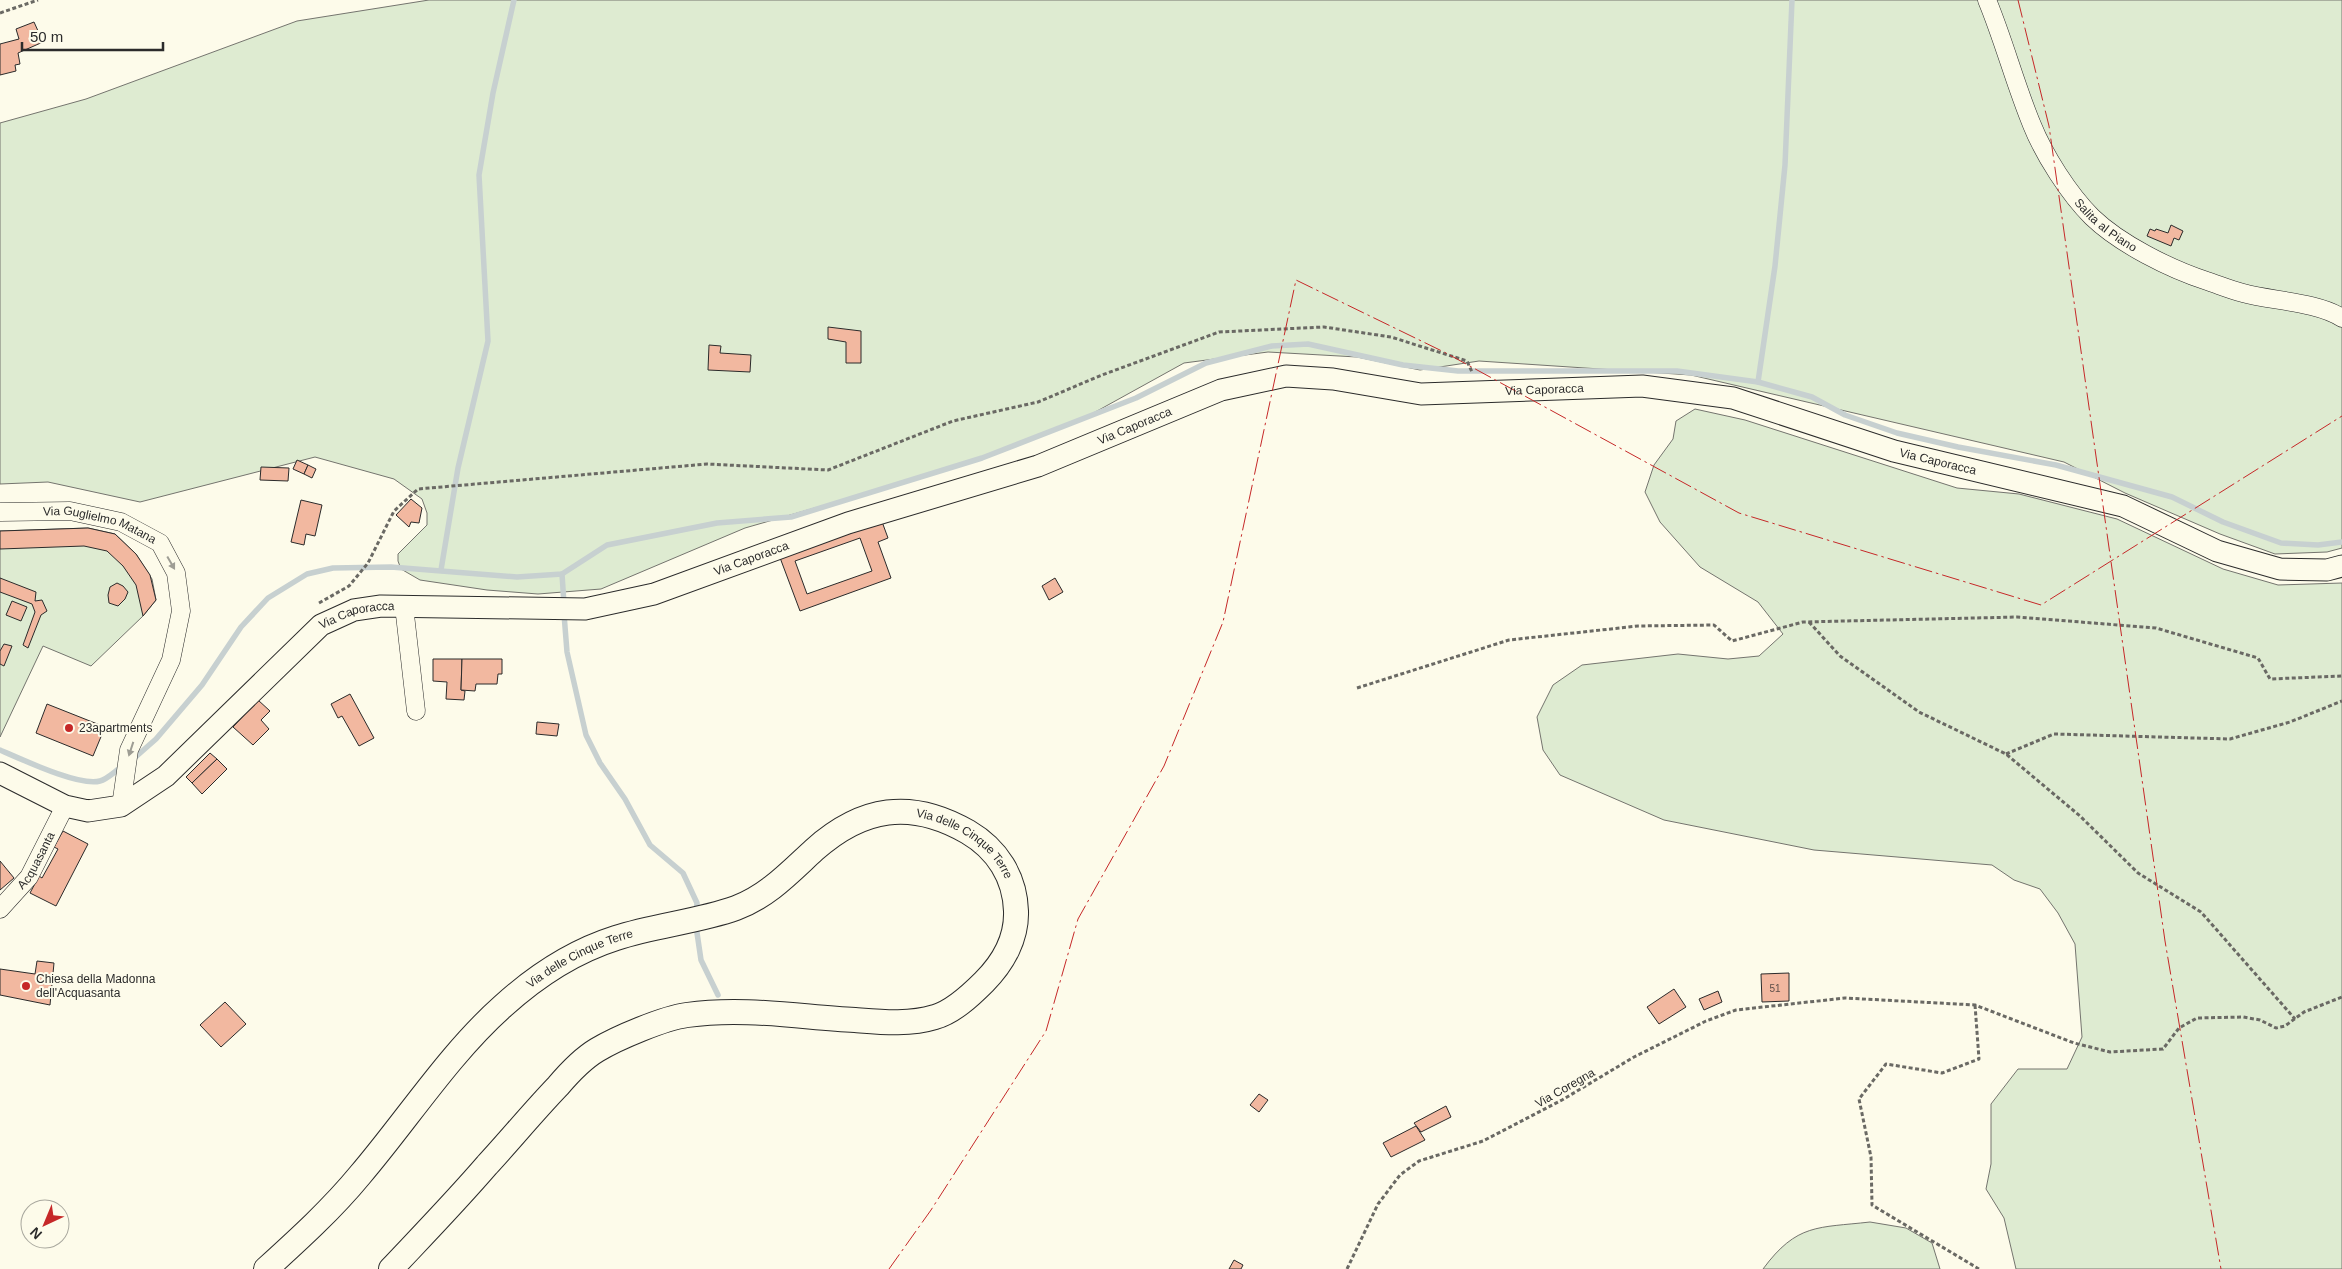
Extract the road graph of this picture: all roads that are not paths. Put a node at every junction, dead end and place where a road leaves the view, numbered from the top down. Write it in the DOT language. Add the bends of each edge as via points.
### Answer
graph roads {
  1 [pos="1987,0"];
  2 [pos="2342,318"];
  3 [pos="0,512"];
  4 [pos="2342,566"];
  5 [pos="404,606"];
  6 [pos="416,711"];
  7 [pos="0,773"];
  8 [pos="66,806"];
  9 [pos="121,806"];
  10 [pos="0,909"];
  11 [pos="266,1269"];
  12 [pos="391,1269"];
  1 -- 2 [label="street, Salita al Piano" via="2032,127 2062,180 2092,216 2125,241 2202,280 2244,293 2298,303"];
  3 -- 9 [label="street, Via Guglielmo Matana, one-way" via="70,511 121,522 160,543 176,572 181,611 171,660 129,750"];
  4 -- 5 [label="street, Via Caporacca" via="2327,570 2280,569 2217,551 2123,506 1894,451 1732,398 1642,386 1421,394 1333,379 1286,376 1221,390 1038,466 848,523 654,594 585,609"];
  5 -- 6 [label="street"];
  5 -- 9 [label="street, Via Caporacca" via="354,610 321,625 166,776"];
  7 -- 8 [label="street, Via Caporacca"];
  8 -- 9 [label="street, Via Caporacca" via="88,811"];
  8 -- 10 [label="street, Acquasanta" via="29,877"];
  11 -- 12 [label="main road, Via delle Cinque Terre" via="340,1199 461,1050 501,1008 567,960 615,938 737,908 776,885 817,847 841,830 859,820 895,810 925,814 967,831 983,842 1010,877 1016,912 1015,929 1003,960 961,1002 938,1017 908,1022 760,1012 686,1015 658,1022 597,1050 532,1112 486,1167"];
}
